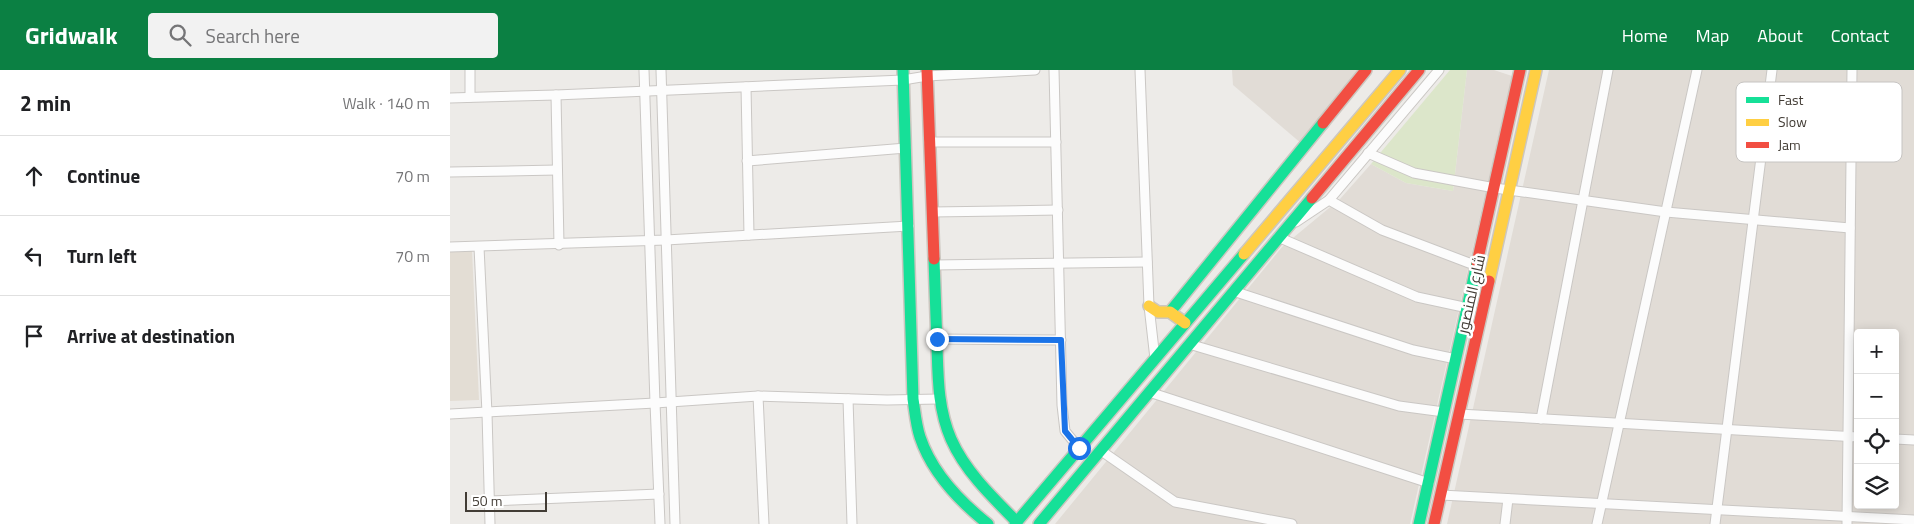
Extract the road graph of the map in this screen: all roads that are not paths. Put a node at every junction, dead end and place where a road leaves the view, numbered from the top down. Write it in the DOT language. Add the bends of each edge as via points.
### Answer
graph roads {
  1 [pos="470,70"];
  2 [pos="644,70"];
  3 [pos="661,70"];
  4 [pos="1034,70"];
  5 [pos="1054,70"];
  6 [pos="1140,70"];
  7 [pos="1366,70"];
  8 [pos="1400,70"];
  9 [pos="1419,70"];
  10 [pos="1439,70"];
  11 [pos="1520,70"];
  12 [pos="1536,70"];
  13 [pos="1608,70"];
  14 [pos="1697,70"];
  15 [pos="927,73"];
  16 [pos="903,75"];
  17 [pos="746,87"];
  18 [pos="645,91"];
  19 [pos="662,91"];
  20 [pos="556,95"];
  21 [pos="470,97"];
  22 [pos="450,98"];
  23 [pos="930,142"];
  24 [pos="1056,142"];
  25 [pos="906,148"];
  26 [pos="1368,154"];
  27 [pos="747,161"];
  28 [pos="1760,162"];
  29 [pos="1851,162"];
  30 [pos="557,170"];
  31 [pos="450,172"];
  32 [pos="1495,188"];
  33 [pos="1509,190"];
  34 [pos="1329,200"];
  35 [pos="1582,200"];
  36 [pos="1058,210"];
  37 [pos="932,212"];
  38 [pos="1666,212"];
  39 [pos="1753,221"];
  40 [pos="909,226"];
  41 [pos="1850,228"];
  42 [pos="1280,234"];
  43 [pos="749,235"];
  44 [pos="666,240"];
  45 [pos="650,241"];
  46 [pos="559,245"];
  47 [pos="450,247"];
  48 [pos="479,247"];
  49 [pos="1147,262"];
  50 [pos="1059,263"];
  51 [pos="934,265"];
  52 [pos="1477,266"];
  53 [pos="1233,291"];
  54 [pos="1149,306"];
  55 [pos="1468,308"];
  56 [pos="1170,312"];
  57 [pos="1185,323"];
  58 [pos="937,339"];
  59 [pos="1061,340"];
  60 [pos="1189,344"];
  61 [pos="1155,359"];
  62 [pos="1456,359"];
  63 [pos="1148,392"];
  64 [pos="758,396"];
  65 [pos="848,399"];
  66 [pos="913,399"];
  67 [pos="940,399"];
  68 [pos="670,402"];
  69 [pos="655,403"];
  70 [pos="1444,412"];
  71 [pos="487,413"];
  72 [pos="450,414"];
  73 [pos="1459,414"];
  74 [pos="1541,419"];
  75 [pos="1620,424"];
  76 [pos="1727,430"];
  77 [pos="1847,436"];
  78 [pos="1854,437"];
  79 [pos="1899,439"];
  80 [pos="1914,440"];
  81 [pos="1079,448"];
  82 [pos="1100,450"];
  83 [pos="1428,483"];
  84 [pos="660,494"];
  85 [pos="1441,495"];
  86 [pos="1508,499"];
  87 [pos="489,501"];
  88 [pos="1601,504"];
  89 [pos="1717,510"];
  90 [pos="1847,520"];
  91 [pos="1914,520"];
  92 [pos="1017,523"];
  93 [pos="490,524"];
  94 [pos="660,524"];
  95 [pos="675,524"];
  96 [pos="764,524"];
  97 [pos="852,524"];
  98 [pos="988,524"];
  99 [pos="1039,524"];
  100 [pos="1292,524"];
  101 [pos="1419,524"];
  102 [pos="1434,524"];
  103 [pos="1505,524"];
  104 [pos="1597,524"];
  105 [pos="1715,524"];
  1 -- 21 [label="street"];
  2 -- 18 [label="street"];
  3 -- 19 [label="street"];
  4 -- 15 [label="street"];
  5 -- 24 [label="street"];
  6 -- 49 [label="street"];
  7 -- 56 [label="main road"];
  8 -- 57 [label="main road"];
  9 -- 42 [label="main road"];
  10 -- 26 [label="street"];
  11 -- 32 [label="main road, شارع المنصور"];
  12 -- 33 [label="main road, شارع المنصور"];
  13 -- 35 [label="street"];
  14 -- 38 [label="street"];
  15 -- 16 [label="street"];
  15 -- 23 [label="main road"];
  16 -- 17 [label="street"];
  16 -- 25 [label="main road"];
  17 -- 19 [label="street"];
  17 -- 27 [label="street"];
  18 -- 19 [label="street"];
  18 -- 20 [label="street"];
  18 -- 45 [label="street"];
  19 -- 44 [label="street"];
  20 -- 21 [label="street"];
  20 -- 30 [label="street"];
  21 -- 22 [label="street"];
  23 -- 24 [label="street"];
  23 -- 37 [label="main road"];
  24 -- 36 [label="street"];
  25 -- 27 [label="street"];
  25 -- 40 [label="main road"];
  26 -- 32 [label="street" via="1414,173"];
  26 -- 34 [label="street"];
  27 -- 43 [label="street"];
  28 -- 39 [label="street"];
  29 -- 41 [label="street"];
  30 -- 31 [label="street"];
  30 -- 46 [label="street"];
  32 -- 33 [label="street"];
  32 -- 52 [label="main road, شارع المنصور"];
  33 -- 35 [label="street"];
  33 -- 73 [label="main road, شارع المنصور"];
  34 -- 42 [label="street"];
  34 -- 52 [label="street" via="1382,230"];
  35 -- 38 [label="street"];
  35 -- 74 [label="street"];
  36 -- 37 [label="street"];
  36 -- 50 [label="street"];
  37 -- 51 [label="main road"];
  38 -- 39 [label="street"];
  38 -- 75 [label="street"];
  39 -- 41 [label="street"];
  39 -- 76 [label="street"];
  40 -- 43 [label="street"];
  40 -- 66 [label="main road"];
  41 -- 77 [label="street"];
  42 -- 53 [label="main road"];
  42 -- 55 [label="street" via="1417,297"];
  43 -- 44 [label="street"];
  44 -- 45 [label="street"];
  44 -- 68 [label="street"];
  45 -- 46 [label="street"];
  45 -- 69 [label="street"];
  46 -- 48 [label="street"];
  47 -- 48 [label="street"];
  48 -- 71 [label="street"];
  49 -- 50 [label="street"];
  49 -- 54 [label="street"];
  50 -- 51 [label="street"];
  50 -- 59 [label="street"];
  51 -- 58 [label="main road"];
  52 -- 55 [label="main road, شارع المنصور"];
  53 -- 60 [label="main road"];
  53 -- 62 [label="street" via="1413,350"];
  54 -- 56 [label="main road" via="1158,312"];
  54 -- 61 [label="street"];
  55 -- 62 [label="main road, شارع المنصور"];
  56 -- 57 [label="main road"];
  57 -- 61 [label="main road"];
  58 -- 59 [label="street"];
  58 -- 67 [label="main road"];
  59 -- 81 [label="street" via="1065,431"];
  60 -- 63 [label="main road"];
  60 -- 70 [label="street" via="1399,406"];
  61 -- 81 [label="main road"];
  62 -- 70 [label="main road, شارع المنصور"];
  63 -- 82 [label="main road"];
  63 -- 83 [label="street"];
  64 -- 65 [label="street"];
  64 -- 68 [label="street"];
  64 -- 96 [label="street"];
  65 -- 66 [label="street"];
  65 -- 97 [label="street"];
  66 -- 67 [label="street"];
  66 -- 98 [label="main road" via="920,437 938,473 971,511"];
  67 -- 92 [label="main road" via="946,428 963,460"];
  68 -- 69 [label="street"];
  68 -- 95 [label="street"];
  69 -- 71 [label="street"];
  69 -- 84 [label="street"];
  70 -- 73 [label="main road"];
  70 -- 83 [label="main road, شارع المنصور"];
  71 -- 72 [label="street"];
  71 -- 87 [label="street"];
  73 -- 74 [label="street"];
  73 -- 85 [label="main road, شارع المنصور"];
  74 -- 75 [label="street"];
  75 -- 76 [label="street"];
  75 -- 88 [label="street"];
  76 -- 77 [label="street"];
  76 -- 89 [label="street"];
  77 -- 78 [label="street"];
  77 -- 90 [label="street"];
  79 -- 80 [label="street"];
  81 -- 92 [label="main road"];
  82 -- 99 [label="main road"];
  82 -- 100 [label="street" via="1175,502"];
  83 -- 101 [label="main road, شارع المنصور"];
  84 -- 87 [label="street"];
  84 -- 94 [label="street"];
  85 -- 86 [label="street"];
  85 -- 102 [label="main road, شارع المنصور"];
  86 -- 88 [label="street"];
  86 -- 103 [label="street"];
  87 -- 93 [label="street"];
  88 -- 89 [label="street"];
  88 -- 104 [label="street"];
  89 -- 90 [label="street"];
  89 -- 105 [label="street"];
  90 -- 91 [label="street"];
}
